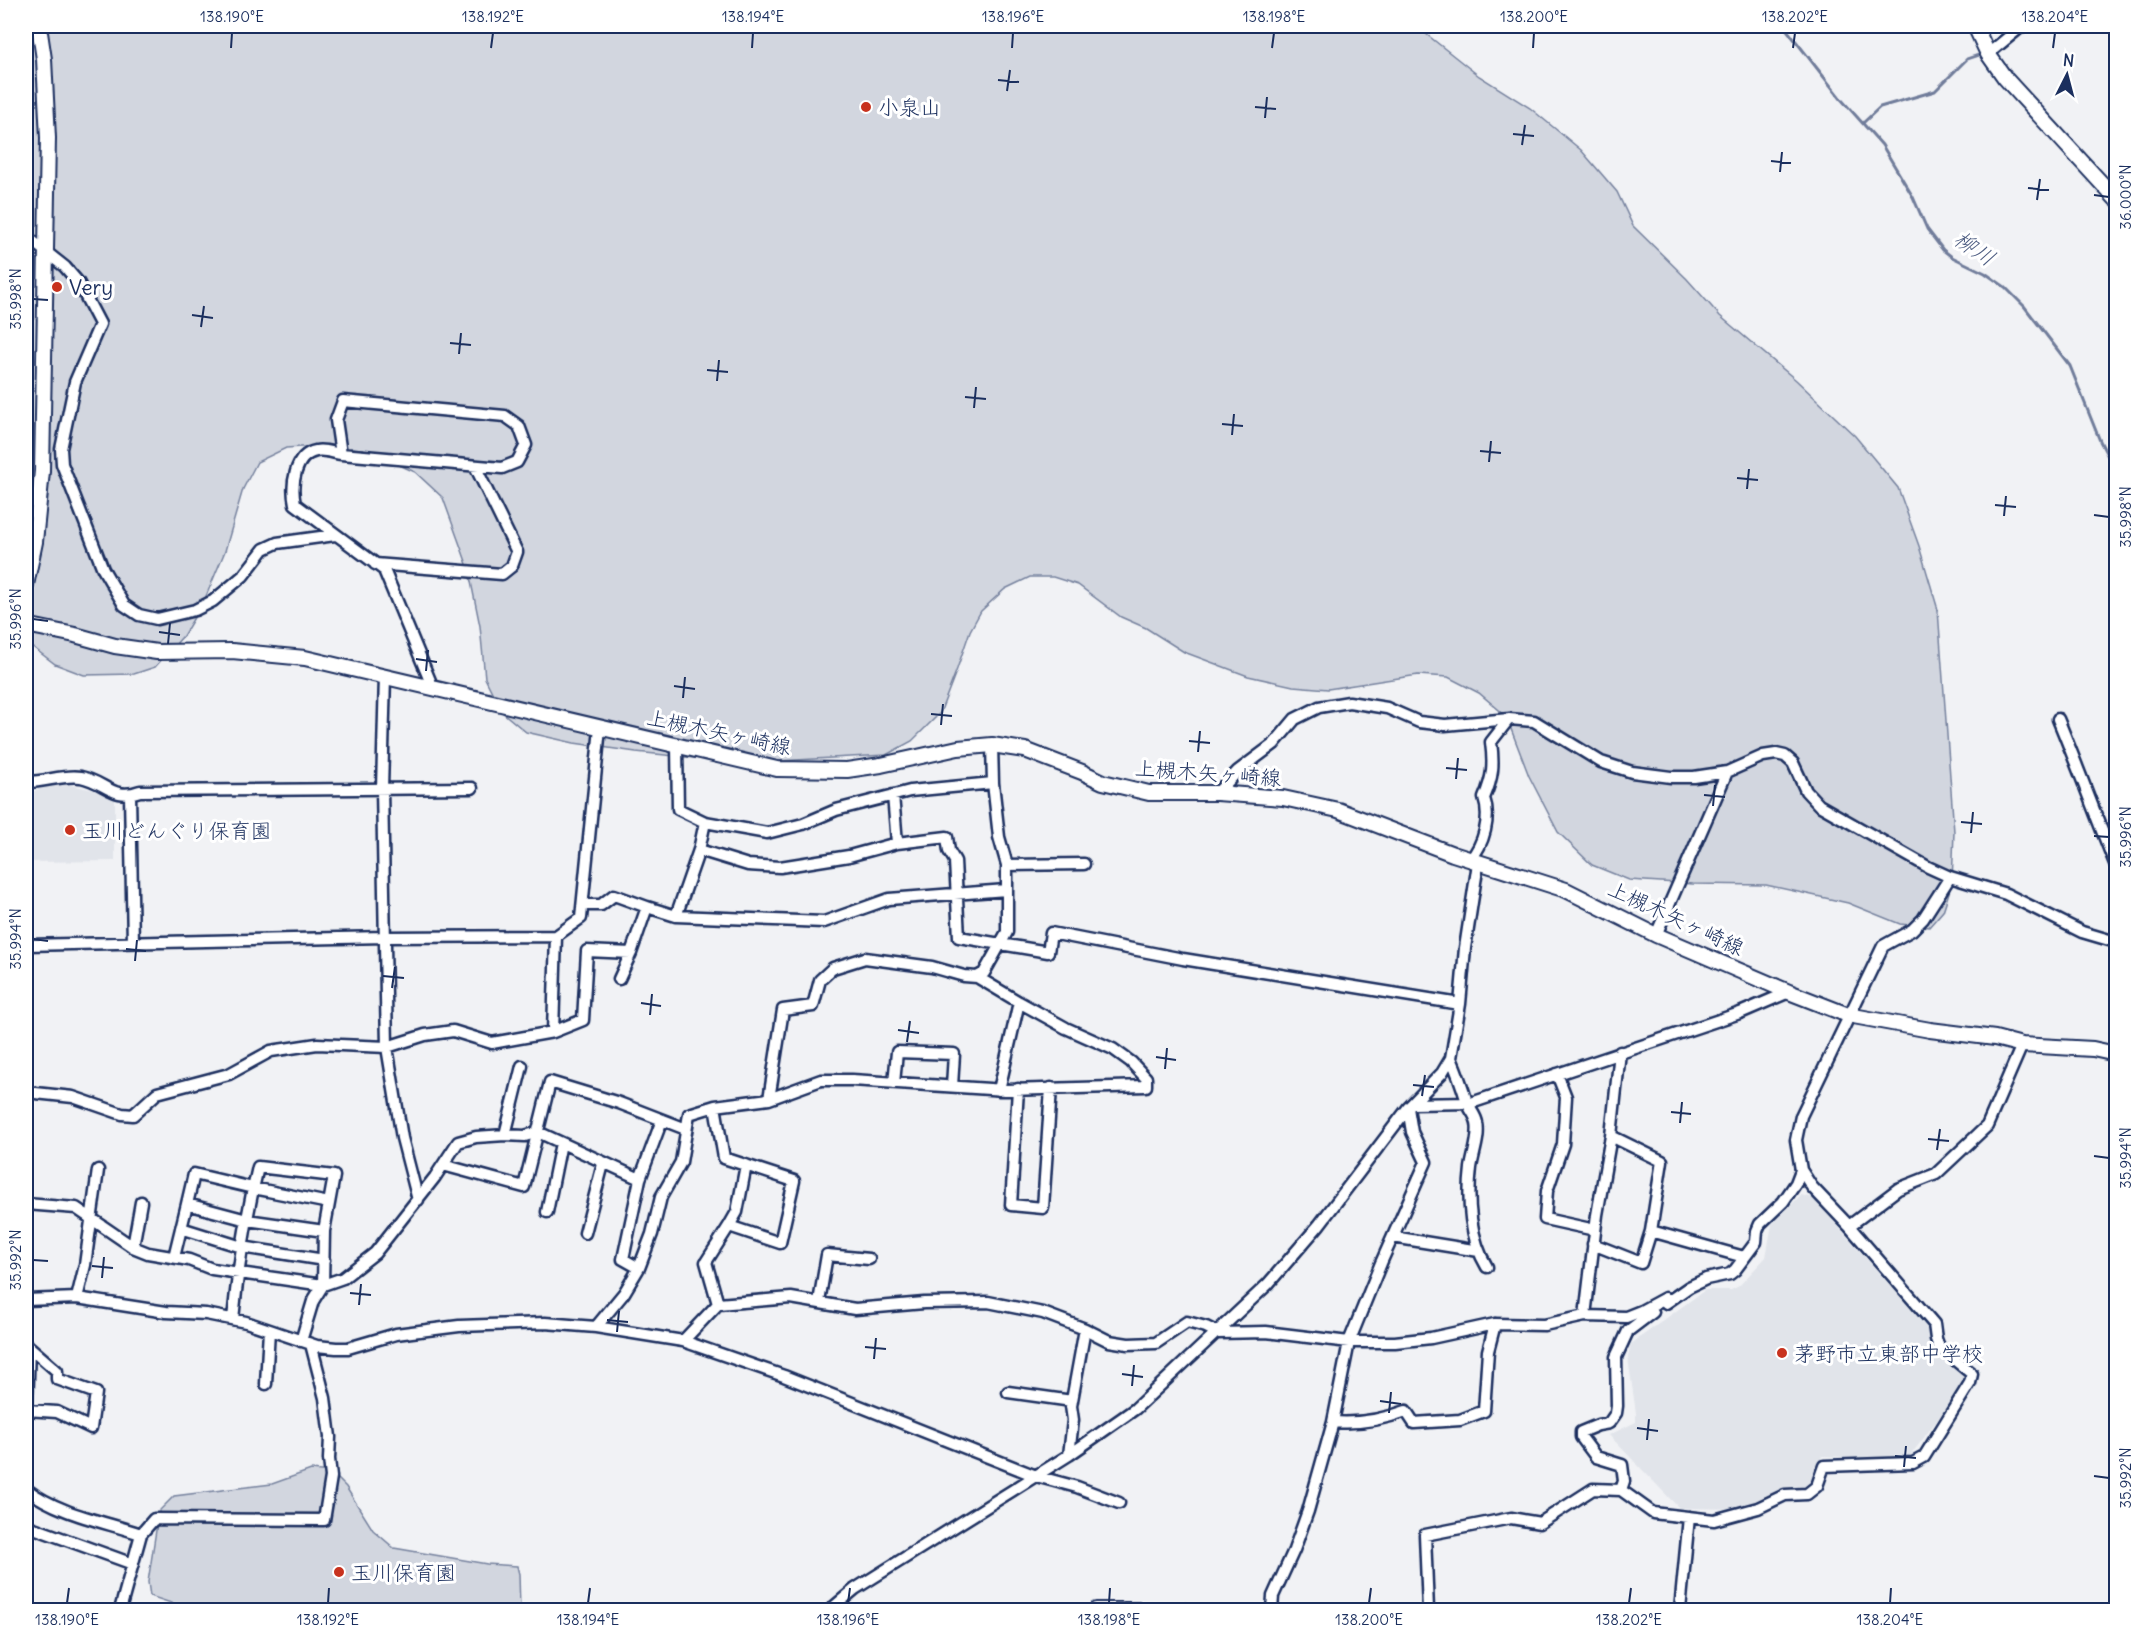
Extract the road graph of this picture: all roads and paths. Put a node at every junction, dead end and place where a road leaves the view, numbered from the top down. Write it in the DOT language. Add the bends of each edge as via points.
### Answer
graph roads {
  1 [pos="39,26"];
  2 [pos="1975,26"];
  3 [pos="2022,26"];
  4 [pos="1988,54"];
  5 [pos="2116,199"];
  6 [pos="26,236"];
  7 [pos="46,252"];
  8 [pos="341,454"];
  9 [pos="475,466"];
  10 [pos="335,535"];
  11 [pos="30,541"];
  12 [pos="374,564"];
  13 [pos="26,585"];
  14 [pos="26,625"];
  15 [pos="385,676"];
  16 [pos="433,688"];
  17 [pos="1509,719"];
  18 [pos="2058,719"];
  19 [pos="600,728"];
  20 [pos="677,746"];
  21 [pos="992,746"];
  22 [pos="1727,772"];
  23 [pos="26,780"];
  24 [pos="993,783"];
  25 [pos="472,788"];
  26 [pos="382,789"];
  27 [pos="1217,793"];
  28 [pos="130,795"];
  29 [pos="893,795"];
  30 [pos="705,822"];
  31 [pos="897,843"];
  32 [pos="699,850"];
  33 [pos="1474,861"];
  34 [pos="1007,864"];
  35 [pos="1084,864"];
  36 [pos="2116,866"];
  37 [pos="1950,877"];
  38 [pos="1006,890"];
  39 [pos="958,894"];
  40 [pos="584,905"];
  41 [pos="648,906"];
  42 [pos="676,916"];
  43 [pos="1656,935"];
  44 [pos="556,936"];
  45 [pos="385,937"];
  46 [pos="2116,942"];
  47 [pos="133,943"];
  48 [pos="26,945"];
  49 [pos="999,945"];
  50 [pos="632,953"];
  51 [pos="977,977"];
  52 [pos="619,979"];
  53 [pos="1789,992"];
  54 [pos="1019,1002"];
  55 [pos="1460,1004"];
  56 [pos="1848,1015"];
  57 [pos="553,1032"];
  58 [pos="2022,1045"];
  59 [pos="387,1047"];
  60 [pos="1620,1052"];
  61 [pos="2116,1054"];
  62 [pos="1451,1058"];
  63 [pos="522,1066"];
  64 [pos="1557,1074"];
  65 [pos="894,1083"];
  66 [pos="952,1086"];
  67 [pos="1051,1088"];
  68 [pos="1018,1089"];
  69 [pos="999,1090"];
  70 [pos="26,1092"];
  71 [pos="769,1099"];
  72 [pos="1467,1103"];
  73 [pos="715,1106"];
  74 [pos="1410,1106"];
  75 [pos="662,1120"];
  76 [pos="687,1129"];
  77 [pos="538,1132"];
  78 [pos="505,1135"];
  79 [pos="1611,1136"];
  80 [pos="561,1143"];
  81 [pos="603,1164"];
  82 [pos="443,1165"];
  83 [pos="746,1165"];
  84 [pos="98,1170"];
  85 [pos="1801,1170"];
  86 [pos="640,1179"];
  87 [pos="253,1188"];
  88 [pos="418,1200"];
  89 [pos="141,1202"];
  90 [pos="329,1203"];
  91 [pos="26,1204"];
  92 [pos="187,1204"];
  93 [pos="547,1212"];
  94 [pos="91,1218"];
  95 [pos="247,1220"];
  96 [pos="729,1226"];
  97 [pos="1850,1226"];
  98 [pos="181,1228"];
  99 [pos="1595,1230"];
  100 [pos="324,1231"];
  101 [pos="1651,1231"];
  102 [pos="585,1233"];
  103 [pos="1393,1237"];
  104 [pos="1593,1244"];
  105 [pos="133,1247"];
  106 [pos="242,1247"];
  107 [pos="1479,1251"];
  108 [pos="174,1257"];
  109 [pos="1744,1257"];
  110 [pos="869,1259"];
  111 [pos="324,1260"];
  112 [pos="1487,1267"];
  113 [pos="639,1268"];
  114 [pos="237,1273"];
  115 [pos="323,1285"];
  116 [pos="77,1298"];
  117 [pos="26,1300"];
  118 [pos="1670,1300"];
  119 [pos="819,1302"];
  120 [pos="718,1304"];
  121 [pos="1585,1316"];
  122 [pos="233,1319"];
  123 [pos="1496,1324"];
  124 [pos="596,1327"];
  125 [pos="1085,1329"];
  126 [pos="270,1330"];
  127 [pos="1218,1333"];
  128 [pos="683,1341"];
  129 [pos="306,1342"];
  130 [pos="1349,1342"];
  131 [pos="27,1345"];
  132 [pos="266,1384"];
  133 [pos="1008,1392"];
  134 [pos="1072,1401"];
  135 [pos="26,1410"];
  136 [pos="1333,1422"];
  137 [pos="1069,1455"];
  138 [pos="1036,1476"];
  139 [pos="26,1489"];
  140 [pos="1621,1490"];
  141 [pos="1119,1503"];
  142 [pos="1689,1517"];
  143 [pos="31,1527"];
  144 [pos="141,1534"];
  145 [pos="133,1564"];
  146 [pos="120,1611"];
  147 [pos="830,1611"];
  148 [pos="1096,1611"];
  149 [pos="1182,1611"];
  150 [pos="1272,1611"];
  151 [pos="1428,1611"];
  152 [pos="1680,1611"];
  1 -- 7 [label="main road" via="48,138"];
  2 -- 4 [label="main road"];
  3 -- 4 [label="street"];
  4 -- 5 [label="main road" via="2005,78"];
  6 -- 7 [label="street"];
  7 -- 10 [label="street" via="78,282 100,324 75,382 61,449 62,464 103,569 124,605 139,615 157,619 195,610 213,601 243,576 264,549 277,543"];
  7 -- 11 [label="main road" via="42,471"];
  8 -- 9 [label="street"];
  8 -- 9 [label="street" via="336,420 343,401 506,416 519,426 526,445 517,462 502,468"];
  8 -- 10 [label="street" via="317,450 304,456 294,476 296,504"];
  9 -- 12 [label="street" via="517,552 512,566 502,574"];
  10 -- 12 [label="street"];
  11 -- 13 [label="main road"];
  12 -- 16 [label="street" via="384,570"];
  14 -- 15 [label="main road, 上槻木矢ヶ崎線" via="157,652 232,651 305,658"];
  15 -- 16 [label="main road, 上槻木矢ヶ崎線"];
  15 -- 26 [label="street"];
  16 -- 19 [label="main road, 上槻木矢ヶ崎線"];
  17 -- 22 [label="street" via="1534,721 1601,762 1632,772 1694,777"];
  17 -- 27 [label="street" via="1445,725 1419,722 1372,704 1348,702 1319,707 1295,719 1274,744"];
  17 -- 33 [label="street" via="1491,742 1492,779 1484,798 1487,818"];
  18 -- 36 [label="street"];
  19 -- 20 [label="main road, 上槻木矢ヶ崎線"];
  19 -- 40 [label="street"];
  20 -- 21 [label="main road, 上槻木矢ヶ崎線" via="777,769 820,771"];
  20 -- 30 [label="street" via="678,809"];
  21 -- 24 [label="street"];
  21 -- 27 [label="main road, 上槻木矢ヶ崎線" via="1025,750 1103,782 1149,793"];
  22 -- 37 [label="street" via="1763,756 1785,756 1819,805"];
  22 -- 43 [label="street"];
  23 -- 28 [label="street" via="81,777 120,795"];
  24 -- 29 [label="street"];
  24 -- 34 [label="street" via="999,837"];
  25 -- 26 [label="street"];
  26 -- 28 [label="street" via="140,791"];
  26 -- 45 [label="street"];
  27 -- 33 [label="main road, 上槻木矢ヶ崎線" via="1283,798 1338,810"];
  28 -- 47 [label="street"];
  29 -- 30 [label="street" via="767,833"];
  29 -- 31 [label="street"];
  30 -- 32 [label="street"];
  31 -- 32 [label="street" via="849,856 780,867 748,865"];
  31 -- 39 [label="street" via="946,837 955,861"];
  32 -- 42 [label="street"];
  33 -- 43 [label="main road, 上槻木矢ヶ崎線" via="1566,890"];
  33 -- 55 [label="street"];
  34 -- 35 [label="street"];
  34 -- 38 [label="street"];
  37 -- 46 [label="street" via="2006,894 2082,932"];
  37 -- 56 [label="street" via="1923,919 1883,946"];
  38 -- 39 [label="street"];
  38 -- 49 [label="street" via="1006,932"];
  39 -- 42 [label="street" via="889,898 824,922"];
  39 -- 49 [label="street" via="959,937"];
  40 -- 41 [label="street" via="601,905 614,895"];
  40 -- 44 [label="street" via="581,918"];
  41 -- 42 [label="street"];
  41 -- 50 [label="street"];
  43 -- 53 [label="main road, 上槻木矢ヶ崎線"];
  44 -- 45 [label="street"];
  44 -- 57 [label="street"];
  45 -- 47 [label="street"];
  45 -- 59 [label="street"];
  47 -- 48 [label="street"];
  49 -- 51 [label="street" via="984,973"];
  49 -- 55 [label="street" via="1048,952 1051,933"];
  50 -- 52 [label="street"];
  50 -- 57 [label="street" via="587,951 583,1020"];
  51 -- 54 [label="street"];
  51 -- 71 [label="street" via="865,958 833,968 820,980 813,1005 783,1010"];
  53 -- 56 [label="main road, 上槻木矢ヶ崎線"];
  53 -- 60 [label="street" via="1740,1013"];
  54 -- 67 [label="street" via="1113,1049 1146,1078 1146,1086"];
  54 -- 69 [label="street"];
  55 -- 62 [label="street"];
  56 -- 58 [label="main road, 上槻木矢ヶ崎線"];
  56 -- 85 [label="street" via="1801,1116 1796,1140"];
  57 -- 59 [label="street" via="492,1043 453,1031"];
  58 -- 61 [label="main road, 上槻木矢ヶ崎線"];
  58 -- 97 [label="street" via="1987,1126 1936,1174 1898,1189"];
  59 -- 70 [label="street" via="317,1044 272,1051 229,1074 157,1093 133,1115 73,1097"];
  59 -- 88 [label="street" via="402,1138"];
  60 -- 64 [label="street"];
  60 -- 79 [label="street"];
  62 -- 72 [label="street"];
  62 -- 74 [label="street"];
  63 -- 78 [label="street"];
  64 -- 72 [label="street"];
  64 -- 99 [label="street" via="1566,1097 1563,1144 1547,1191 1545,1220"];
  65 -- 66 [label="street"];
  65 -- 66 [label="street" via="897,1052 954,1054"];
  65 -- 71 [label="street" via="821,1080"];
  66 -- 69 [label="street"];
  67 -- 68 [label="street"];
  67 -- 68 [label="street" via="1043,1208 1011,1205"];
  68 -- 69 [label="street"];
  71 -- 73 [label="street"];
  72 -- 74 [label="street"];
  72 -- 107 [label="street" via="1478,1122 1470,1195 1472,1229"];
  73 -- 76 [label="street" via="689,1114"];
  73 -- 83 [label="street" via="724,1158"];
  74 -- 103 [label="street" via="1412,1131 1426,1162"];
  74 -- 127 [label="street" via="1312,1233"];
  75 -- 76 [label="street"];
  75 -- 77 [label="street" via="550,1082"];
  75 -- 86 [label="street"];
  76 -- 113 [label="street" via="681,1162 661,1197"];
  77 -- 78 [label="street"];
  77 -- 80 [label="street"];
  77 -- 82 [label="street" via="524,1187"];
  78 -- 82 [label="street" via="458,1142"];
  79 -- 99 [label="street"];
  79 -- 101 [label="street" via="1662,1161"];
  80 -- 81 [label="street"];
  80 -- 93 [label="street"];
  81 -- 86 [label="street"];
  81 -- 102 [label="street"];
  82 -- 88 [label="street"];
  83 -- 96 [label="street" via="737,1212"];
  83 -- 96 [label="street" via="794,1181 780,1243"];
  84 -- 94 [label="street"];
  85 -- 97 [label="street"];
  85 -- 109 [label="street" via="1784,1202 1760,1224 1756,1242"];
  86 -- 113 [label="street" via="623,1259"];
  87 -- 90 [label="street"];
  87 -- 90 [label="street" via="258,1167 334,1176"];
  87 -- 92 [label="street" via="194,1174"];
  87 -- 95 [label="street"];
  88 -- 115 [label="street" via="375,1253 343,1278"];
  89 -- 105 [label="street"];
  90 -- 100 [label="street"];
  91 -- 94 [label="street" via="76,1208"];
  92 -- 95 [label="street"];
  92 -- 98 [label="street"];
  94 -- 105 [label="street"];
  94 -- 116 [label="street"];
  95 -- 100 [label="street"];
  95 -- 106 [label="street"];
  96 -- 120 [label="street" via="706,1262"];
  97 -- 142 [label="street" via="1934,1324 1939,1347 1972,1374 1970,1383 1924,1457 1912,1463 1824,1466 1817,1486 1807,1494 1785,1495 1758,1508 1714,1520"];
  98 -- 106 [label="street"];
  98 -- 108 [label="street"];
  99 -- 104 [label="street"];
  100 -- 111 [label="street"];
  101 -- 104 [label="street" via="1641,1263"];
  101 -- 109 [label="street"];
  103 -- 107 [label="street"];
  103 -- 130 [label="street"];
  104 -- 121 [label="street"];
  105 -- 108 [label="street"];
  106 -- 111 [label="street"];
  106 -- 114 [label="street"];
  107 -- 112 [label="street"];
  108 -- 114 [label="street"];
  109 -- 118 [label="street" via="1730,1274 1706,1279"];
  110 -- 119 [label="street" via="827,1255"];
  111 -- 115 [label="street"];
  113 -- 124 [label="street"];
  114 -- 115 [label="street"];
  114 -- 122 [label="street"];
  115 -- 129 [label="street" via="313,1301"];
  116 -- 117 [label="street"];
  116 -- 122 [label="street"];
  118 -- 121 [label="street" via="1665,1298 1626,1317"];
  118 -- 140 [label="street" via="1628,1331 1616,1357 1616,1413 1609,1423 1581,1432 1596,1458 1622,1465"];
  119 -- 120 [label="street" via="791,1298"];
  119 -- 125 [label="street" via="855,1309 988,1302 1043,1313"];
  120 -- 128 [label="street"];
  121 -- 123 [label="street" via="1544,1325"];
  122 -- 126 [label="street"];
  123 -- 130 [label="street" via="1431,1338"];
  123 -- 136 [label="street" via="1488,1351 1484,1411 1460,1420 1414,1423 1406,1411 1352,1424"];
  124 -- 128 [label="street"];
  124 -- 129 [label="street" via="491,1324 396,1334 348,1348"];
  125 -- 127 [label="street" via="1109,1341 1128,1344 1156,1343 1187,1322"];
  125 -- 134 [label="street"];
  126 -- 129 [label="street"];
  126 -- 132 [label="street"];
  127 -- 130 [label="street" via="1266,1332"];
  127 -- 137 [label="street" via="1135,1409"];
  128 -- 138 [label="street" via="784,1376"];
  129 -- 144 [label="street" via="325,1398 330,1437 331,1477 324,1520 154,1519"];
  130 -- 136 [label="street"];
  131 -- 135 [label="street"];
  131 -- 135 [label="street" via="57,1371 57,1378 96,1393 91,1428 57,1412"];
  133 -- 134 [label="street"];
  134 -- 137 [label="street"];
  136 -- 150 [label="street" via="1294,1550 1272,1596"];
  137 -- 138 [label="street"];
  138 -- 141 [label="street"];
  138 -- 147 [label="street" via="855,1589"];
  139 -- 144 [label="street" via="98,1523"];
  140 -- 142 [label="street" via="1653,1514"];
  140 -- 151 [label="street" via="1593,1489 1540,1523 1510,1518 1425,1535"];
  142 -- 152 [label="street"];
  143 -- 145 [label="street"];
  144 -- 145 [label="street"];
  145 -- 146 [label="street"];
  148 -- 149 [label="main road"];
}
